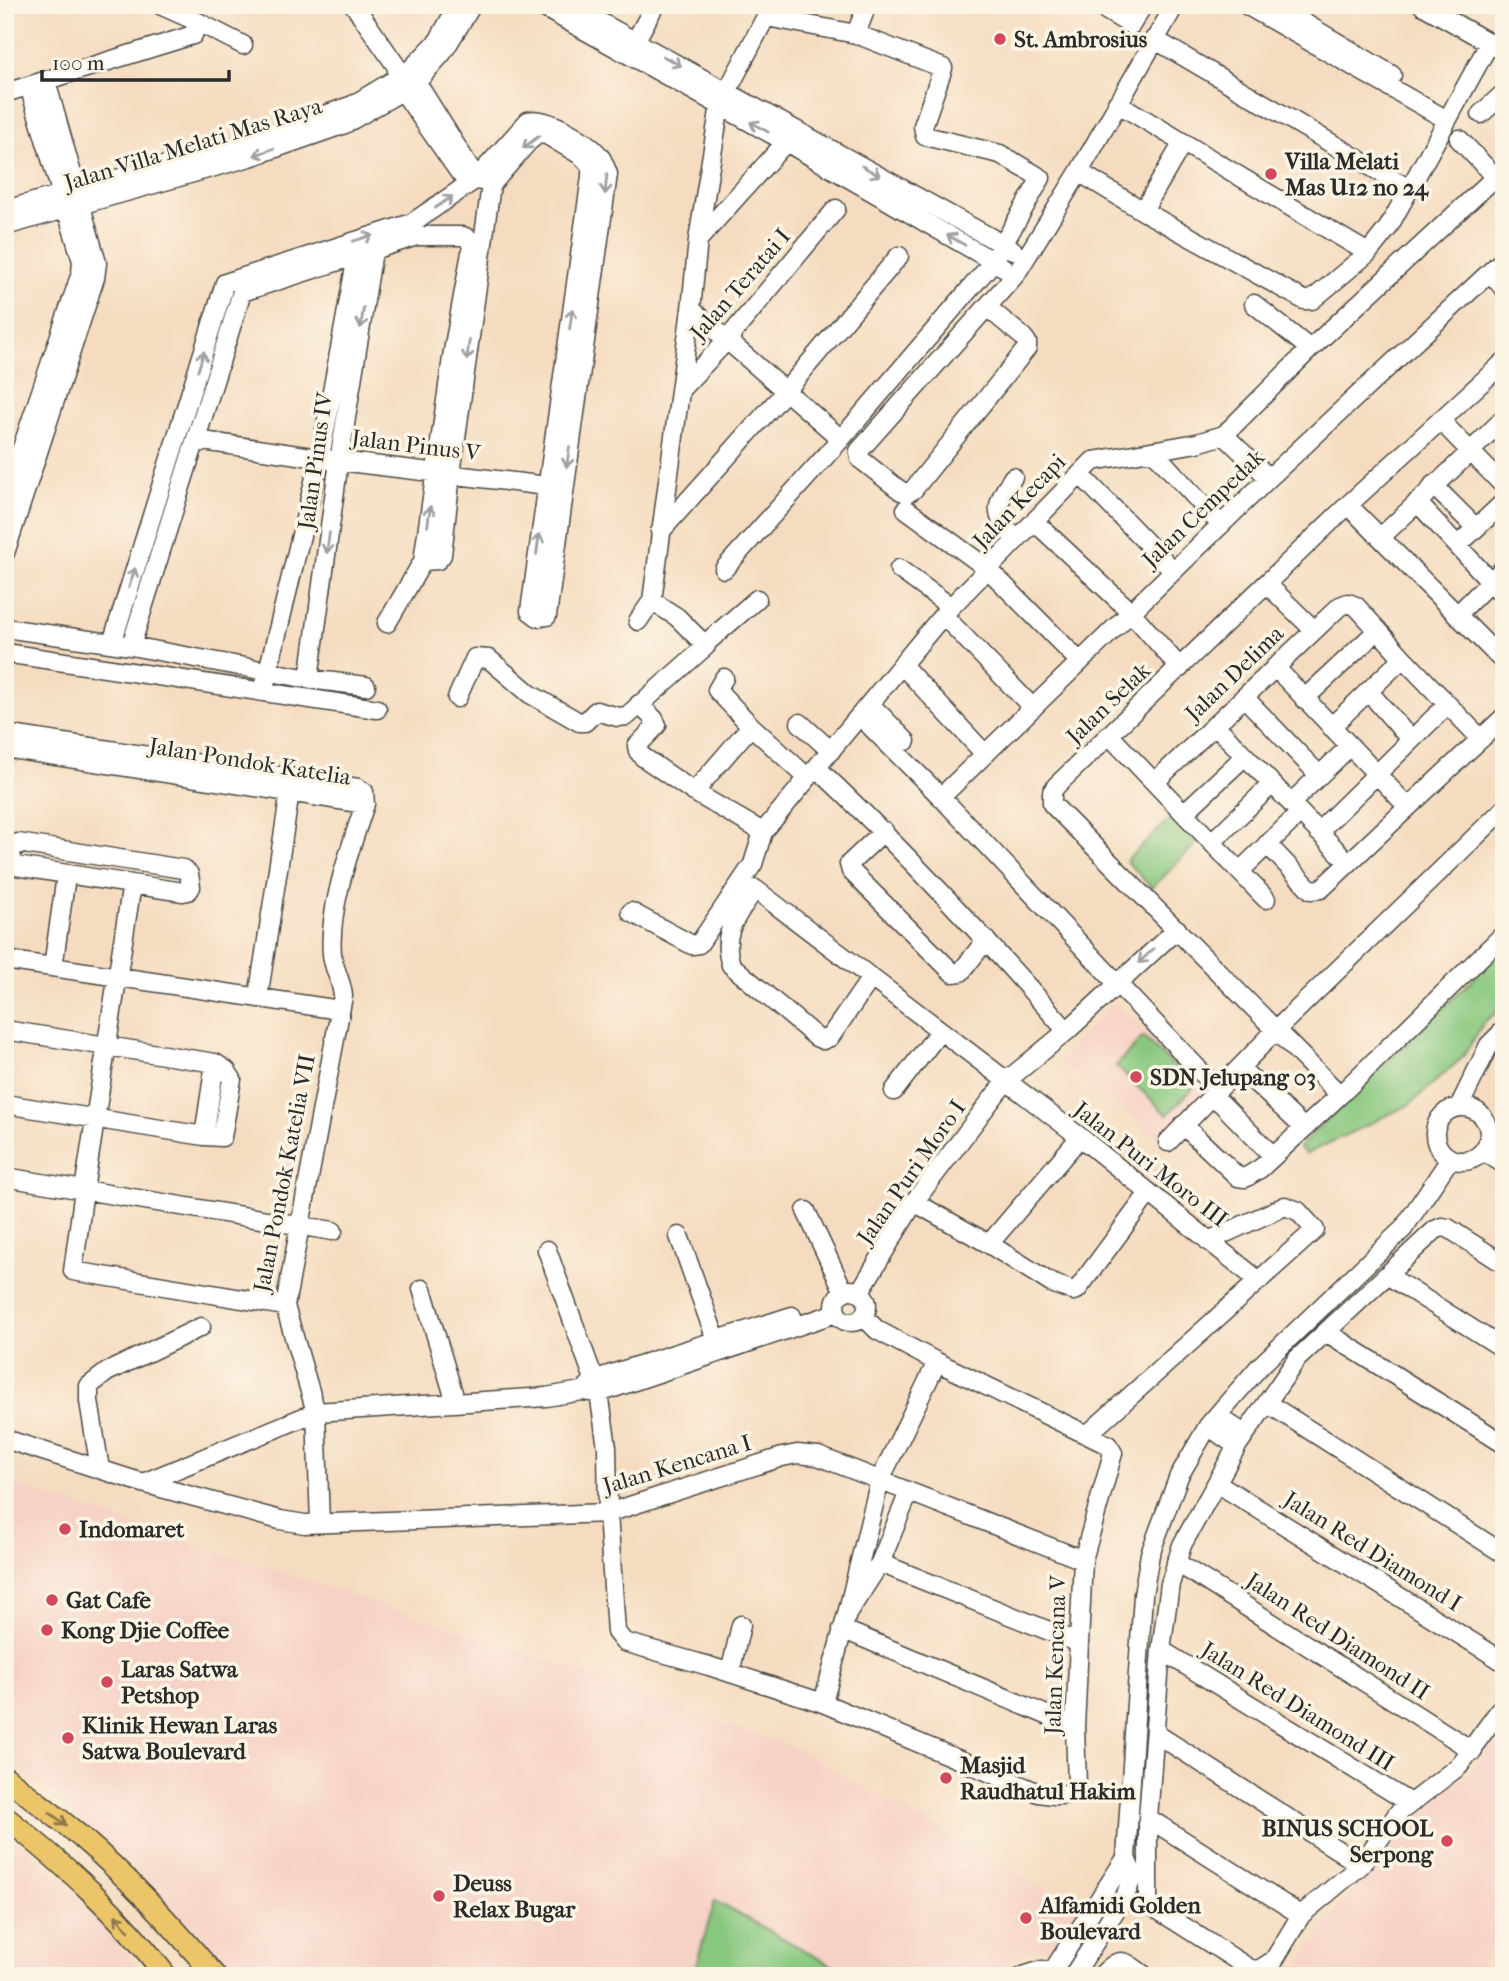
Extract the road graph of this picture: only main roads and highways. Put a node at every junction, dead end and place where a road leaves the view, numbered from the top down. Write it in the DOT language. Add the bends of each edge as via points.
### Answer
graph roads {
  1 [pos="5,1777"];
  2 [pos="5,1817"];
  3 [pos="166,1976"];
  4 [pos="215,1976"];
  1 -- 4 [label="main road, one-way" via="134,1886"];
  3 -- 2 [label="main road, one-way" via="99,1898"];
}
